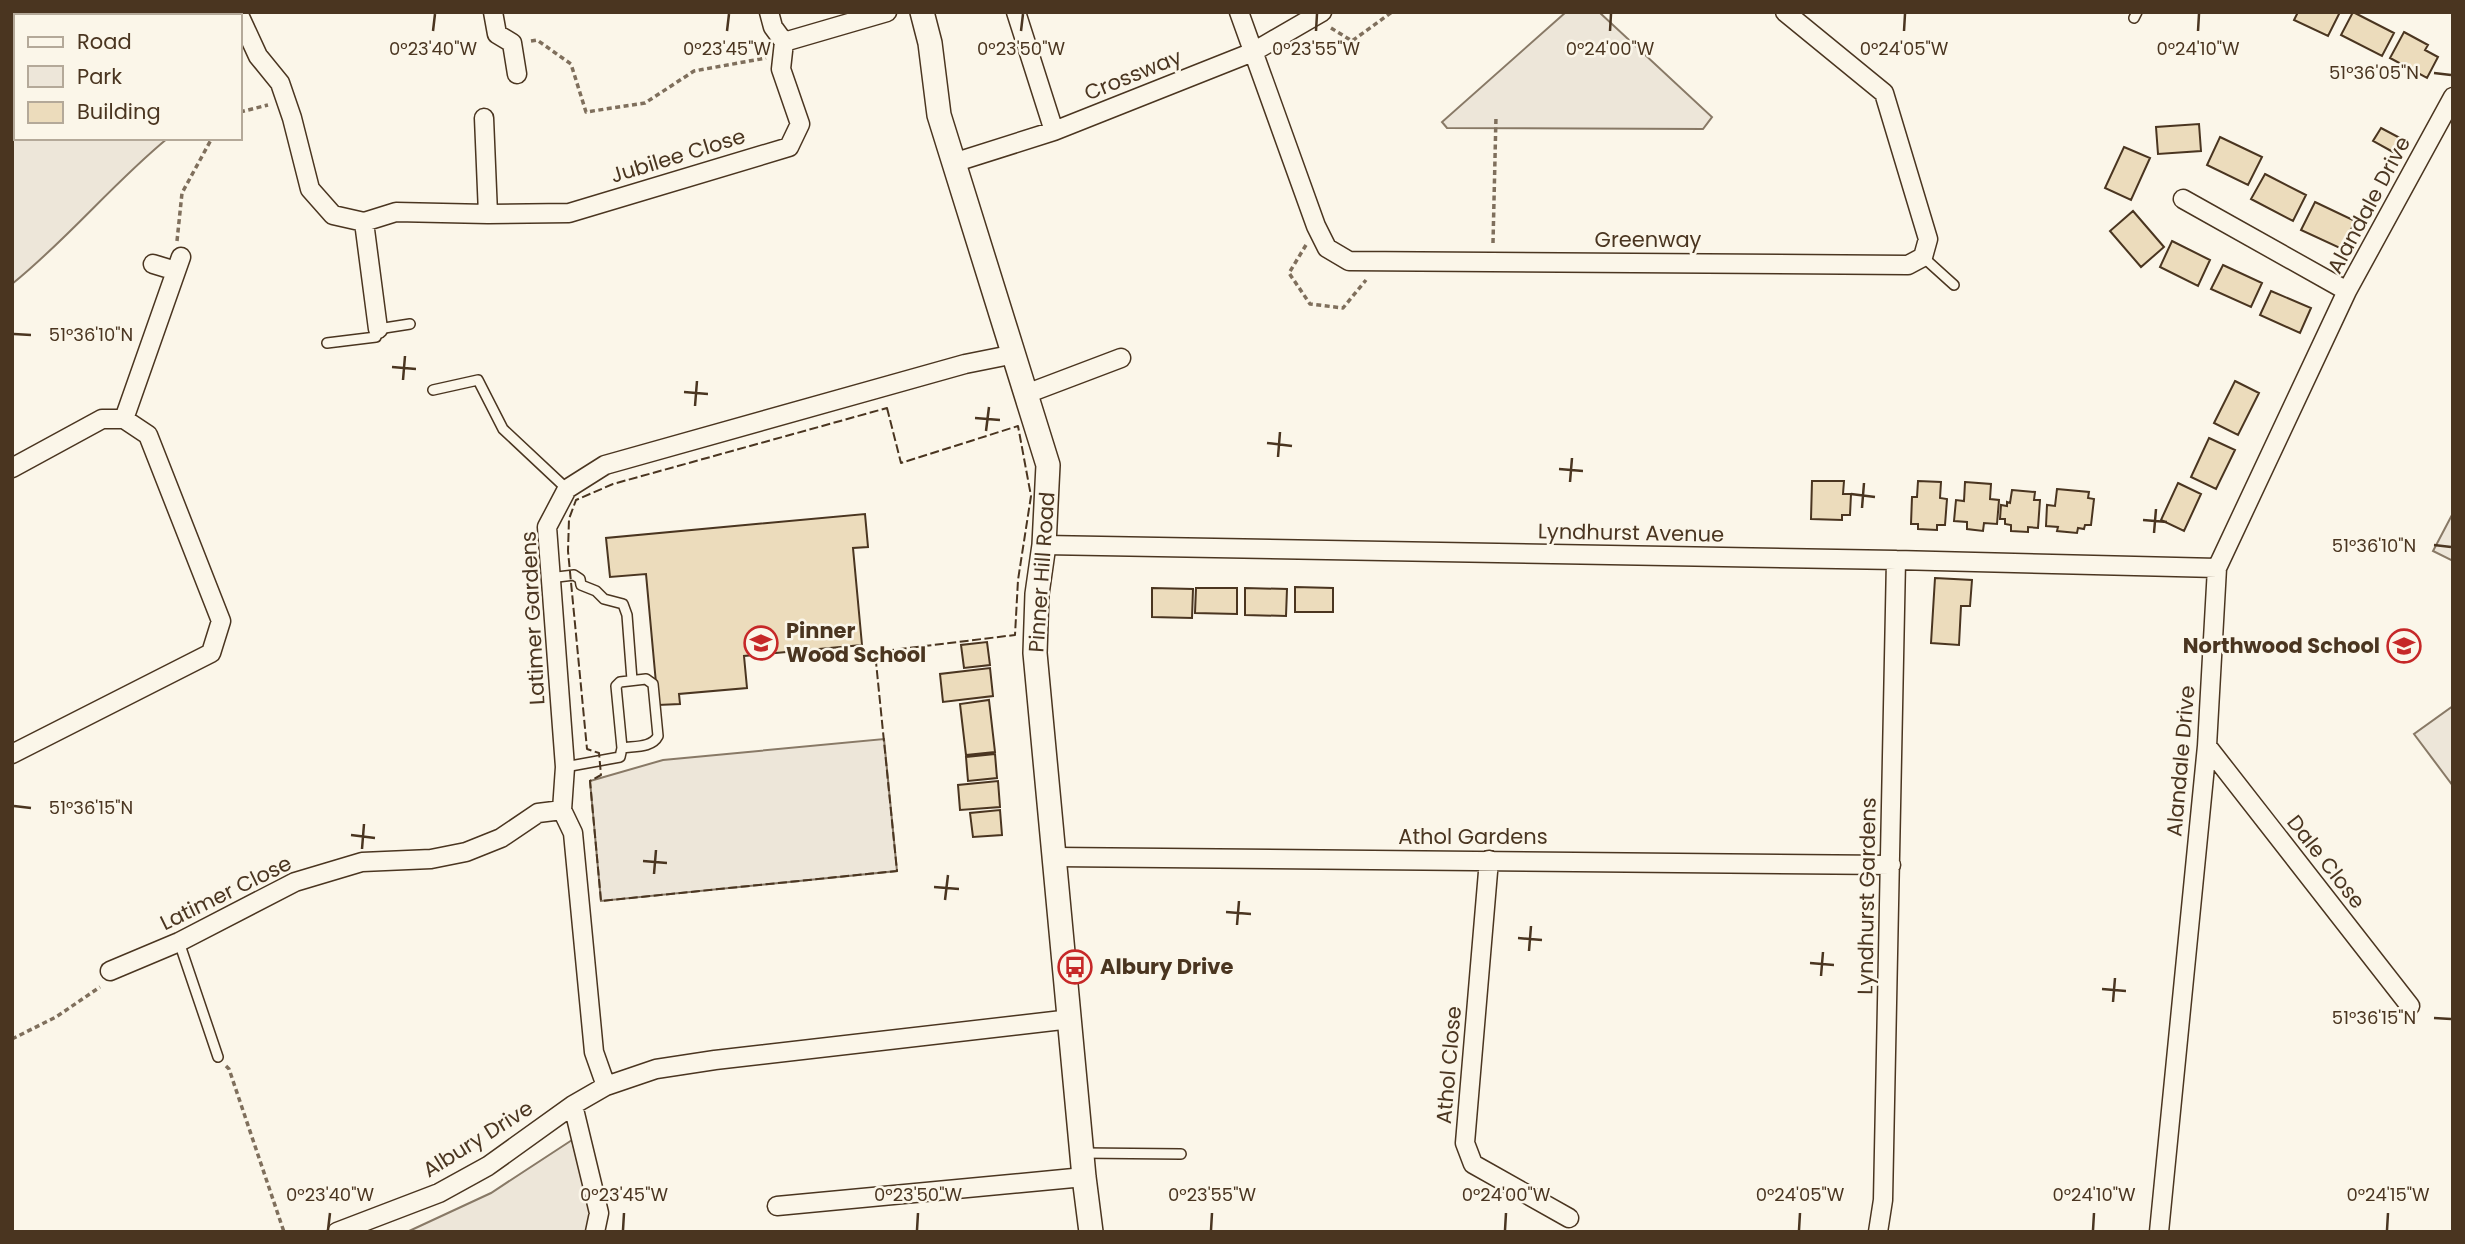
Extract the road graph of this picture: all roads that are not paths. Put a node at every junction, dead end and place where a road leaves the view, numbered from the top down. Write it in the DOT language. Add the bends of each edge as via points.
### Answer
graph roads {
  1 [pos="493,12"];
  2 [pos="769,12"];
  3 [pos="887,12"];
  4 [pos="922,12"];
  5 [pos="1016,12"];
  6 [pos="1239,12"];
  7 [pos="1785,12"];
  8 [pos="1318,15"];
  9 [pos="242,21"];
  10 [pos="783,48"];
  11 [pos="1253,52"];
  12 [pos="517,74"];
  13 [pos="2453,97"];
  14 [pos="484,118"];
  15 [pos="1054,131"];
  16 [pos="953,163"];
  17 [pos="2183,199"];
  18 [pos="488,214"];
  19 [pos="364,222"];
  20 [pos="1923,257"];
  21 [pos="153,264"];
  22 [pos="1954,285"];
  23 [pos="2347,291"];
  24 [pos="410,324"];
  25 [pos="378,329"];
  26 [pos="327,342"];
  27 [pos="1014,354"];
  28 [pos="1121,358"];
  29 [pos="433,390"];
  30 [pos="1026,394"];
  31 [pos="124,419"];
  32 [pos="12,468"];
  33 [pos="567,489"];
  34 [pos="1044,545"];
  35 [pos="1896,560"];
  36 [pos="2217,568"];
  37 [pos="549,578"];
  38 [pos="632,680"];
  39 [pos="2207,746"];
  40 [pos="622,748"];
  41 [pos="12,754"];
  42 [pos="565,767"];
  43 [pos="562,810"];
  44 [pos="1055,857"];
  45 [pos="1489,860"];
  46 [pos="1891,865"];
  47 [pos="179,942"];
  48 [pos="110,971"];
  49 [pos="2410,1006"];
  50 [pos="1070,1019"];
  51 [pos="218,1057"];
  52 [pos="606,1086"];
  53 [pos="573,1105"];
  54 [pos="1082,1153"];
  55 [pos="1181,1154"];
  56 [pos="1084,1177"];
  57 [pos="776,1206"];
  58 [pos="1569,1218"];
  59 [pos="367,1227"];
  60 [pos="337,1232"];
  61 [pos="595,1232"];
  62 [pos="1091,1232"];
  63 [pos="1878,1232"];
  64 [pos="2159,1232"];
  1 -- 12 [label="street" via="497,34 512,43"];
  2 -- 10 [label="street, Jubilee Close"];
  3 -- 10 [label="street"];
  4 -- 16 [label="street, Pinner Hill Road" via="939,115"];
  5 -- 15 [label="street"];
  6 -- 11 [label="street, Greenway"];
  7 -- 20 [label="street" via="1884,93 1928,240"];
  8 -- 11 [label="street, Crossway"];
  9 -- 19 [label="street" via="258,56 280,83 310,189 333,215"];
  10 -- 18 [label="street, Jubilee Close" via="780,69 800,124 789,147 569,213"];
  11 -- 15 [label="street, Crossway"];
  11 -- 20 [label="street, Greenway" via="1316,226 1327,248 1349,261 1908,265"];
  13 -- 23 [label="street, Alandale Drive"];
  14 -- 18 [label="street"];
  15 -- 16 [label="street, Crossway"];
  16 -- 27 [label="street, Pinner Hill Road"];
  17 -- 23 [label="street"];
  18 -- 19 [label="street, Jubilee Close" via="396,212"];
  19 -- 25 [label="street"];
  20 -- 22 [label="lane"];
  21 -- 31 [label="street" via="178,264"];
  23 -- 36 [label="street, Alandale Drive"];
  24 -- 25 [label="lane"];
  25 -- 26 [label="lane" via="376,337"];
  27 -- 30 [label="street, Pinner Hill Road"];
  27 -- 33 [label="street" via="605,466"];
  28 -- 30 [label="street"];
  29 -- 33 [label="lane" via="478,380 503,429"];
  30 -- 34 [label="street, Pinner Hill Road" via="1048,465"];
  31 -- 32 [label="street" via="102,419"];
  31 -- 41 [label="street" via="148,435 221,621 211,653"];
  33 -- 37 [label="street, Latimer Gardens" via="547,527"];
  34 -- 35 [label="street, Lyndhurst Avenue"];
  34 -- 44 [label="street, Pinner Hill Road" via="1035,653"];
  35 -- 36 [label="street, Lyndhurst Avenue"];
  35 -- 46 [label="street, Lyndhurst Gardens"];
  36 -- 39 [label="street, Alandale Drive"];
  37 -- 38 [label="lane" via="574,575 604,599 623,604"];
  37 -- 42 [label="street, Latimer Gardens"];
  38 -- 40 [label="lane" via="620,682 616,689"];
  38 -- 40 [label="lane" via="646,679 653,684 658,736 651,744"];
  39 -- 49 [label="street, Dale Close"];
  39 -- 64 [label="street, Alandale Drive"];
  40 -- 42 [label="lane" via="620,757"];
  42 -- 43 [label="street, Latimer Gardens"];
  43 -- 47 [label="street, Latimer Close" via="538,813 501,838 466,852 431,859 362,862 295,883"];
  43 -- 52 [label="street, Latimer Gardens" via="573,833 594,1052"];
  44 -- 45 [label="street, Athol Gardens"];
  44 -- 50 [label="street, Pinner Hill Road"];
  45 -- 46 [label="street, Athol Gardens"];
  45 -- 58 [label="street, Athol Close" via="1465,1143 1473,1164"];
  46 -- 63 [label="street, Lyndhurst Gardens" via="1883,1200"];
  47 -- 48 [label="street, Latimer Close"];
  47 -- 51 [label="lane"];
  50 -- 52 [label="street, Albury Drive" via="715,1060 656,1069"];
  50 -- 54 [label="street, Pinner Hill Road"];
  52 -- 53 [label="street, Albury Drive"];
  53 -- 59 [label="street, Albury Drive" via="488,1166"];
  53 -- 61 [label="street" via="598,1213"];
  54 -- 55 [label="lane"];
  54 -- 56 [label="street, Pinner Hill Road"];
  56 -- 57 [label="street"];
  56 -- 62 [label="street, Pinner Hill Road"];
  59 -- 60 [label="street, Albury Drive"];
}
